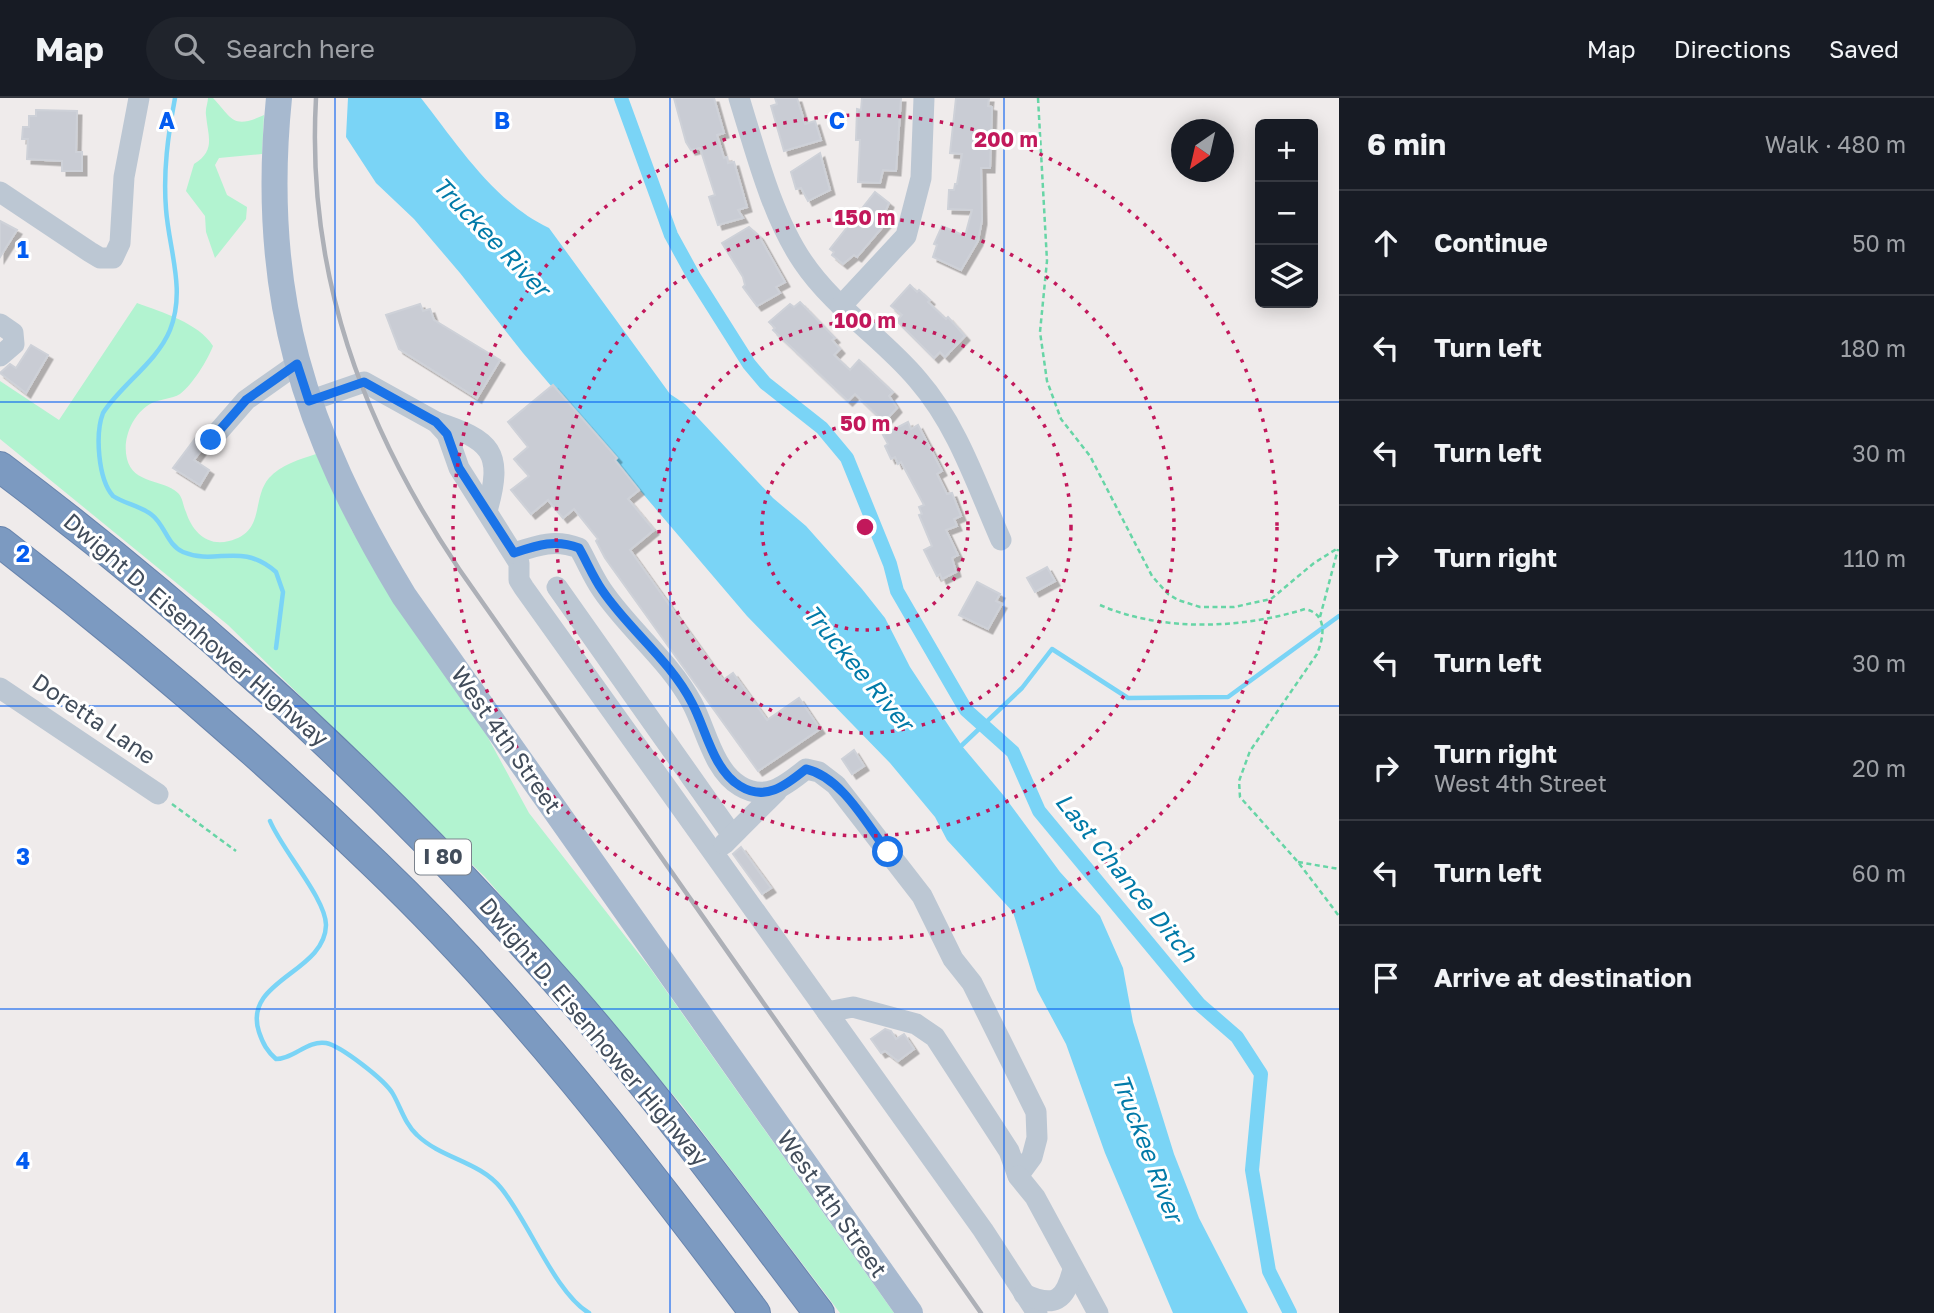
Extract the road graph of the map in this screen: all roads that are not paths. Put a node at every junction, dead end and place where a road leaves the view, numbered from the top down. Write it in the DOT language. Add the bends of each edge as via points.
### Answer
graph roads {
  1 [pos="139,98"];
  2 [pos="279,98"];
  3 [pos="739,98"];
  4 [pos="924,98"];
  5 [pos="0,192"];
  6 [pos="841,306"];
  7 [pos="0,324"];
  8 [pos="0,356"];
  9 [pos="297,364"];
  10 [pos="309,401"];
  11 [pos="436,422"];
  12 [pos="211,440"];
  13 [pos="0,467"];
  14 [pos="486,511"];
  15 [pos="1001,540"];
  16 [pos="0,542"];
  17 [pos="514,553"];
  18 [pos="557,587"];
  19 [pos="0,688"];
  20 [pos="776,791"];
  21 [pos="158,794"];
  22 [pos="732,835"];
  23 [pos="718,860"];
  24 [pos="827,1012"];
  25 [pos="1018,1176"];
  26 [pos="1073,1269"];
  27 [pos="1024,1294"];
  28 [pos="755,1313"];
  29 [pos="819,1313"];
  30 [pos="911,1313"];
  31 [pos="1037,1313"];
  32 [pos="1098,1313"];
  1 -- 5 [label="street" via="124,177 120,243 114,258 100,258"];
  2 -- 9 [label="main road, West 4th Street" via="275,219 286,319"];
  3 -- 6 [label="street" via="788,233 802,261"];
  4 -- 6 [label="street" via="921,178 906,236"];
  6 -- 15 [label="street" via="917,378 938,405"];
  7 -- 8 [label="street" via="13,333 14,344"];
  9 -- 10 [label="main road, West 4th Street"];
  9 -- 12 [label="street" via="246,400"];
  10 -- 11 [label="street" via="364,382"];
  10 -- 30 [label="main road, West 4th Street" via="349,501 404,596"];
  11 -- 14 [label="street" via="447,434 459,468"];
  11 -- 14 [label="street" via="470,433 494,455 495,476"];
  13 -- 29 [label="highway, Dwight D. Eisenhower Highway / I 80" via="244,665 430,843 630,1068"];
  14 -- 17 [label="street"];
  16 -- 28 [label="highway, Dwight D. Eisenhower Highway / I 80" via="144,656 378,866 574,1079"];
  17 -- 20 [label="street" via="547,542 579,548 602,591 692,702 718,762 732,780 756,792"];
  17 -- 23 [label="street" via="524,588"];
  18 -- 22 [label="street"];
  19 -- 21 [label="street, Doretta Lane"];
  20 -- 22 [label="street"];
  20 -- 25 [label="street" via="806,769 819,772 836,785 922,896 953,959 972,983 1036,1112 1032,1157"];
  22 -- 23 [label="street"];
  23 -- 24 [label="street"];
  24 -- 25 [label="street" via="853,1007 872,1011 916,1024 935,1037 1009,1152"];
  24 -- 27 [label="street"];
  25 -- 26 [label="street" via="1035,1197"];
  26 -- 27 [label="street" via="1063,1296 1046,1302"];
  26 -- 32 [label="street"];
  27 -- 31 [label="street"];
}
